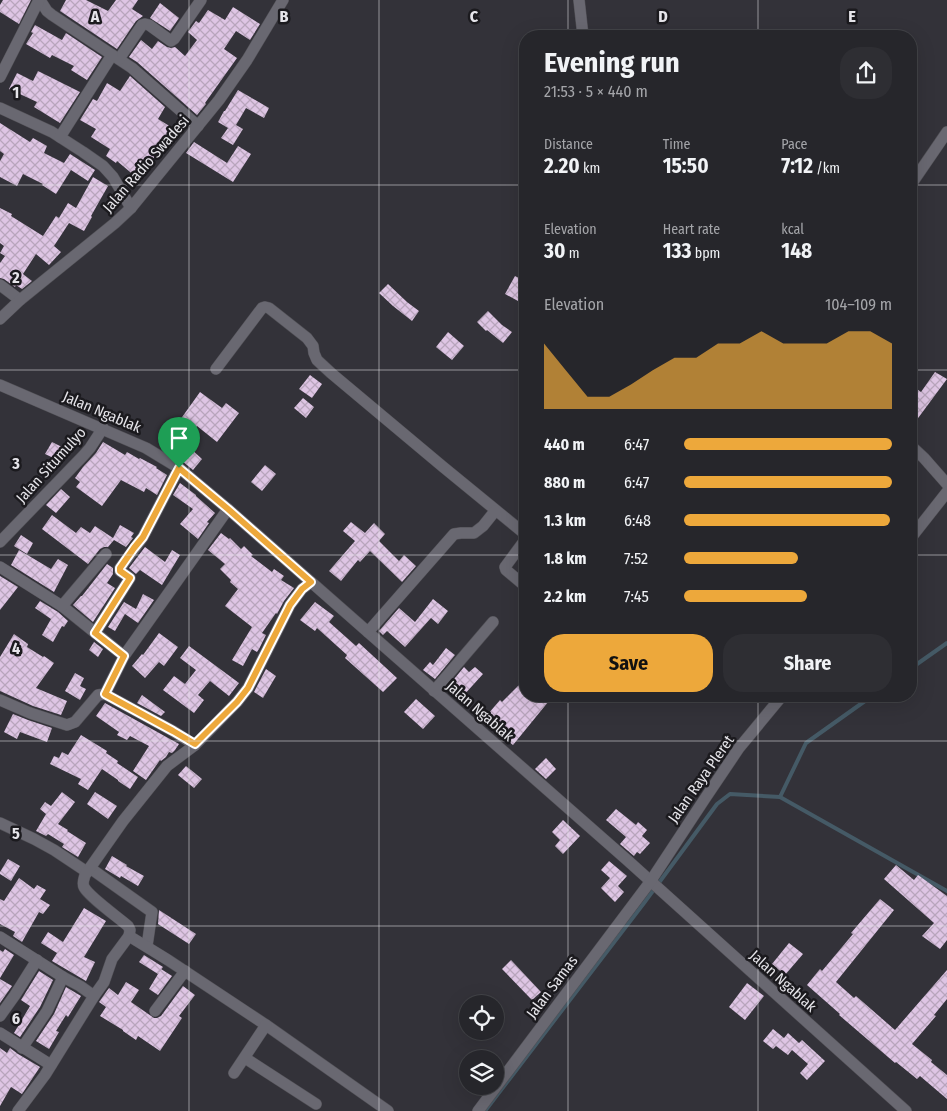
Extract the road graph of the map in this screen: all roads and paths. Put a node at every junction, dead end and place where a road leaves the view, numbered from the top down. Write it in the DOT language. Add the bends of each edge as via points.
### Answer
graph roads {
  1 [pos="40,0"];
  2 [pos="201,0"];
  3 [pos="283,0"];
  4 [pos="579,0"];
  5 [pos="582,30"];
  6 [pos="116,57"];
  7 [pos="0,77"];
  8 [pos="0,108"];
  9 [pos="198,126"];
  10 [pos="947,132"];
  11 [pos="60,137"];
  12 [pos="917,176"];
  13 [pos="131,208"];
  14 [pos="0,285"];
  15 [pos="20,300"];
  16 [pos="0,319"];
  17 [pos="216,369"];
  18 [pos="0,385"];
  19 [pos="103,428"];
  20 [pos="917,452"];
  21 [pos="179,468"];
  22 [pos="947,484"];
  23 [pos="947,492"];
  24 [pos="228,509"];
  25 [pos="495,511"];
  26 [pos="519,529"];
  27 [pos="917,530"];
  28 [pos="0,542"];
  29 [pos="519,548"];
  30 [pos="106,554"];
  31 [pos="0,567"];
  32 [pos="519,581"];
  33 [pos="311,582"];
  34 [pos="62,606"];
  35 [pos="493,622"];
  36 [pos="368,632"];
  37 [pos="95,633"];
  38 [pos="124,656"];
  39 [pos="434,691"];
  40 [pos="105,694"];
  41 [pos="0,700"];
  42 [pos="777,702"];
  43 [pos="195,744"];
  44 [pos="0,824"];
  45 [pos="88,870"];
  46 [pos="652,883"];
  47 [pos="130,936"];
  48 [pos="0,937"];
  49 [pos="147,946"];
  50 [pos="37,960"];
  51 [pos="185,971"];
  52 [pos="63,977"];
  53 [pos="94,996"];
  54 [pos="155,1011"];
  55 [pos="0,1016"];
  56 [pos="266,1025"];
  57 [pos="0,1033"];
  58 [pos="22,1048"];
  59 [pos="245,1058"];
  60 [pos="51,1065"];
  61 [pos="234,1073"];
  62 [pos="316,1104"];
  63 [pos="18,1111"];
  64 [pos="388,1111"];
  65 [pos="478,1111"];
  66 [pos="906,1111"];
  1 -- 6 [label="street" via="52,15"];
  1 -- 7 [label="street"];
  2 -- 6 [label="street" via="174,39 171,41 145,24"];
  3 -- 9 [label="street, Jalan Radio Swadesi" via="243,67"];
  4 -- 5 [label="street"];
  6 -- 9 [label="street"];
  6 -- 11 [label="street"];
  8 -- 11 [label="street"];
  9 -- 13 [label="street, Jalan Radio Swadesi"];
  10 -- 12 [label="street"];
  11 -- 13 [label="street" via="109,172"];
  13 -- 15 [label="street, Jalan Radio Swadesi"];
  14 -- 15 [label="street"];
  15 -- 16 [label="street, Jalan Radio Swadesi"];
  17 -- 25 [label="street" via="262,308 268,308 307,338 317,360 331,373"];
  18 -- 19 [label="street, Jalan Ngablak"];
  19 -- 21 [label="street, Jalan Ngablak"];
  19 -- 28 [label="street, Jalan Situmulyo" via="84,456"];
  20 -- 22 [label="street"];
  21 -- 24 [label="street, Jalan Ngablak"];
  21 -- 37 [label="street" via="143,537 120,568 130,578"];
  23 -- 27 [label="street"];
  24 -- 33 [label="street, Jalan Ngablak"];
  24 -- 38 [label="street"];
  25 -- 26 [label="street"];
  25 -- 36 [label="street" via="474,533 454,534"];
  29 -- 32 [label="street" via="505,567"];
  30 -- 34 [label="street"];
  31 -- 34 [label="street"];
  33 -- 36 [label="street, Jalan Ngablak"];
  33 -- 43 [label="street" via="290,605 248,688"];
  34 -- 37 [label="street"];
  35 -- 39 [label="street"];
  36 -- 39 [label="street, Jalan Ngablak"];
  37 -- 38 [label="street"];
  38 -- 40 [label="street"];
  39 -- 46 [label="street, Jalan Ngablak"];
  40 -- 41 [label="street" via="98,695 74,722 67,725"];
  40 -- 43 [label="street"];
  42 -- 46 [label="street, Jalan Raya Pleret" via="739,748"];
  43 -- 45 [label="street" via="151,785"];
  44 -- 45 [label="street"];
  45 -- 47 [label="street" via="84,887 128,926"];
  45 -- 49 [label="street" via="152,912"];
  46 -- 65 [label="street, Jalan Samas"];
  46 -- 66 [label="street, Jalan Ngablak"];
  47 -- 49 [label="street"];
  47 -- 53 [label="street" via="112,959 104,982"];
  48 -- 50 [label="street"];
  49 -- 51 [label="street"];
  50 -- 52 [label="street"];
  50 -- 55 [label="street"];
  51 -- 54 [label="street"];
  51 -- 56 [label="street"];
  52 -- 53 [label="street"];
  52 -- 58 [label="street" via="47,1011"];
  53 -- 60 [label="street"];
  56 -- 59 [label="street"];
  56 -- 64 [label="street"];
  57 -- 58 [label="street"];
  58 -- 60 [label="street"];
  59 -- 61 [label="street"];
  59 -- 62 [label="street"];
  60 -- 63 [label="street"];
}
